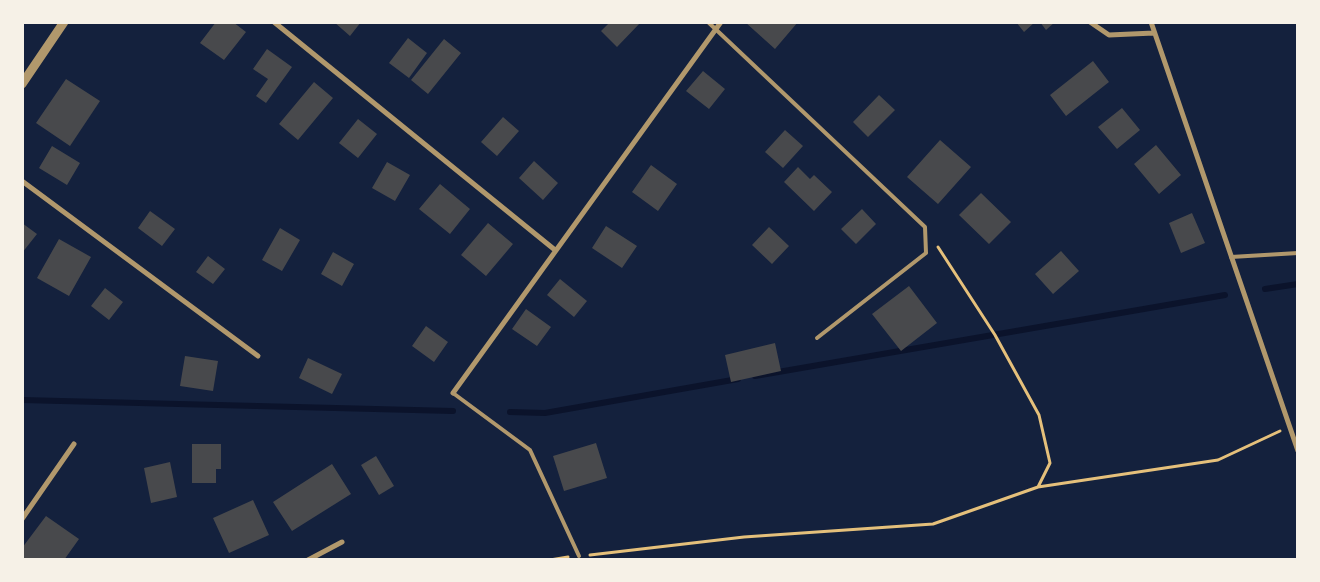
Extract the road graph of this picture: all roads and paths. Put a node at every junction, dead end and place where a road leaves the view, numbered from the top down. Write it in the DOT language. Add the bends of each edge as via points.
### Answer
graph roads {
  1 [pos="64,22"];
  2 [pos="274,22"];
  3 [pos="708,22"];
  4 [pos="720,22"];
  5 [pos="1090,22"];
  6 [pos="1151,22"];
  7 [pos="716,29"];
  8 [pos="1154,32"];
  9 [pos="22,84"];
  10 [pos="22,181"];
  11 [pos="925,227"];
  12 [pos="555,250"];
  13 [pos="1298,253"];
  14 [pos="1231,257"];
  15 [pos="817,338"];
  16 [pos="258,356"];
  17 [pos="452,393"];
  18 [pos="1289,427"];
  19 [pos="74,444"];
  20 [pos="1298,451"];
  21 [pos="1038,487"];
  22 [pos="22,519"];
  23 [pos="342,542"];
  24 [pos="579,556"];
  25 [pos="308,560"];
  26 [pos="550,560"];
  1 -- 9 [label="street"];
  2 -- 12 [label="street"];
  3 -- 7 [label="lane"];
  4 -- 7 [label="street"];
  5 -- 8 [label="street" via="1110,35"];
  6 -- 8 [label="street"];
  7 -- 11 [label="lane"];
  7 -- 12 [label="street"];
  8 -- 14 [label="street"];
  10 -- 16 [label="street"];
  11 -- 15 [label="lane" via="926,253"];
  11 -- 21 [label="path" via="994,335 1039,415 1050,463"];
  12 -- 17 [label="street"];
  13 -- 14 [label="lane"];
  14 -- 18 [label="street"];
  17 -- 24 [label="lane" via="530,450"];
  18 -- 20 [label="street"];
  18 -- 21 [label="path" via="1218,460"];
  19 -- 22 [label="street"];
  21 -- 24 [label="path" via="933,524 744,537"];
  23 -- 25 [label="street"];
  24 -- 26 [label="path"];
}
